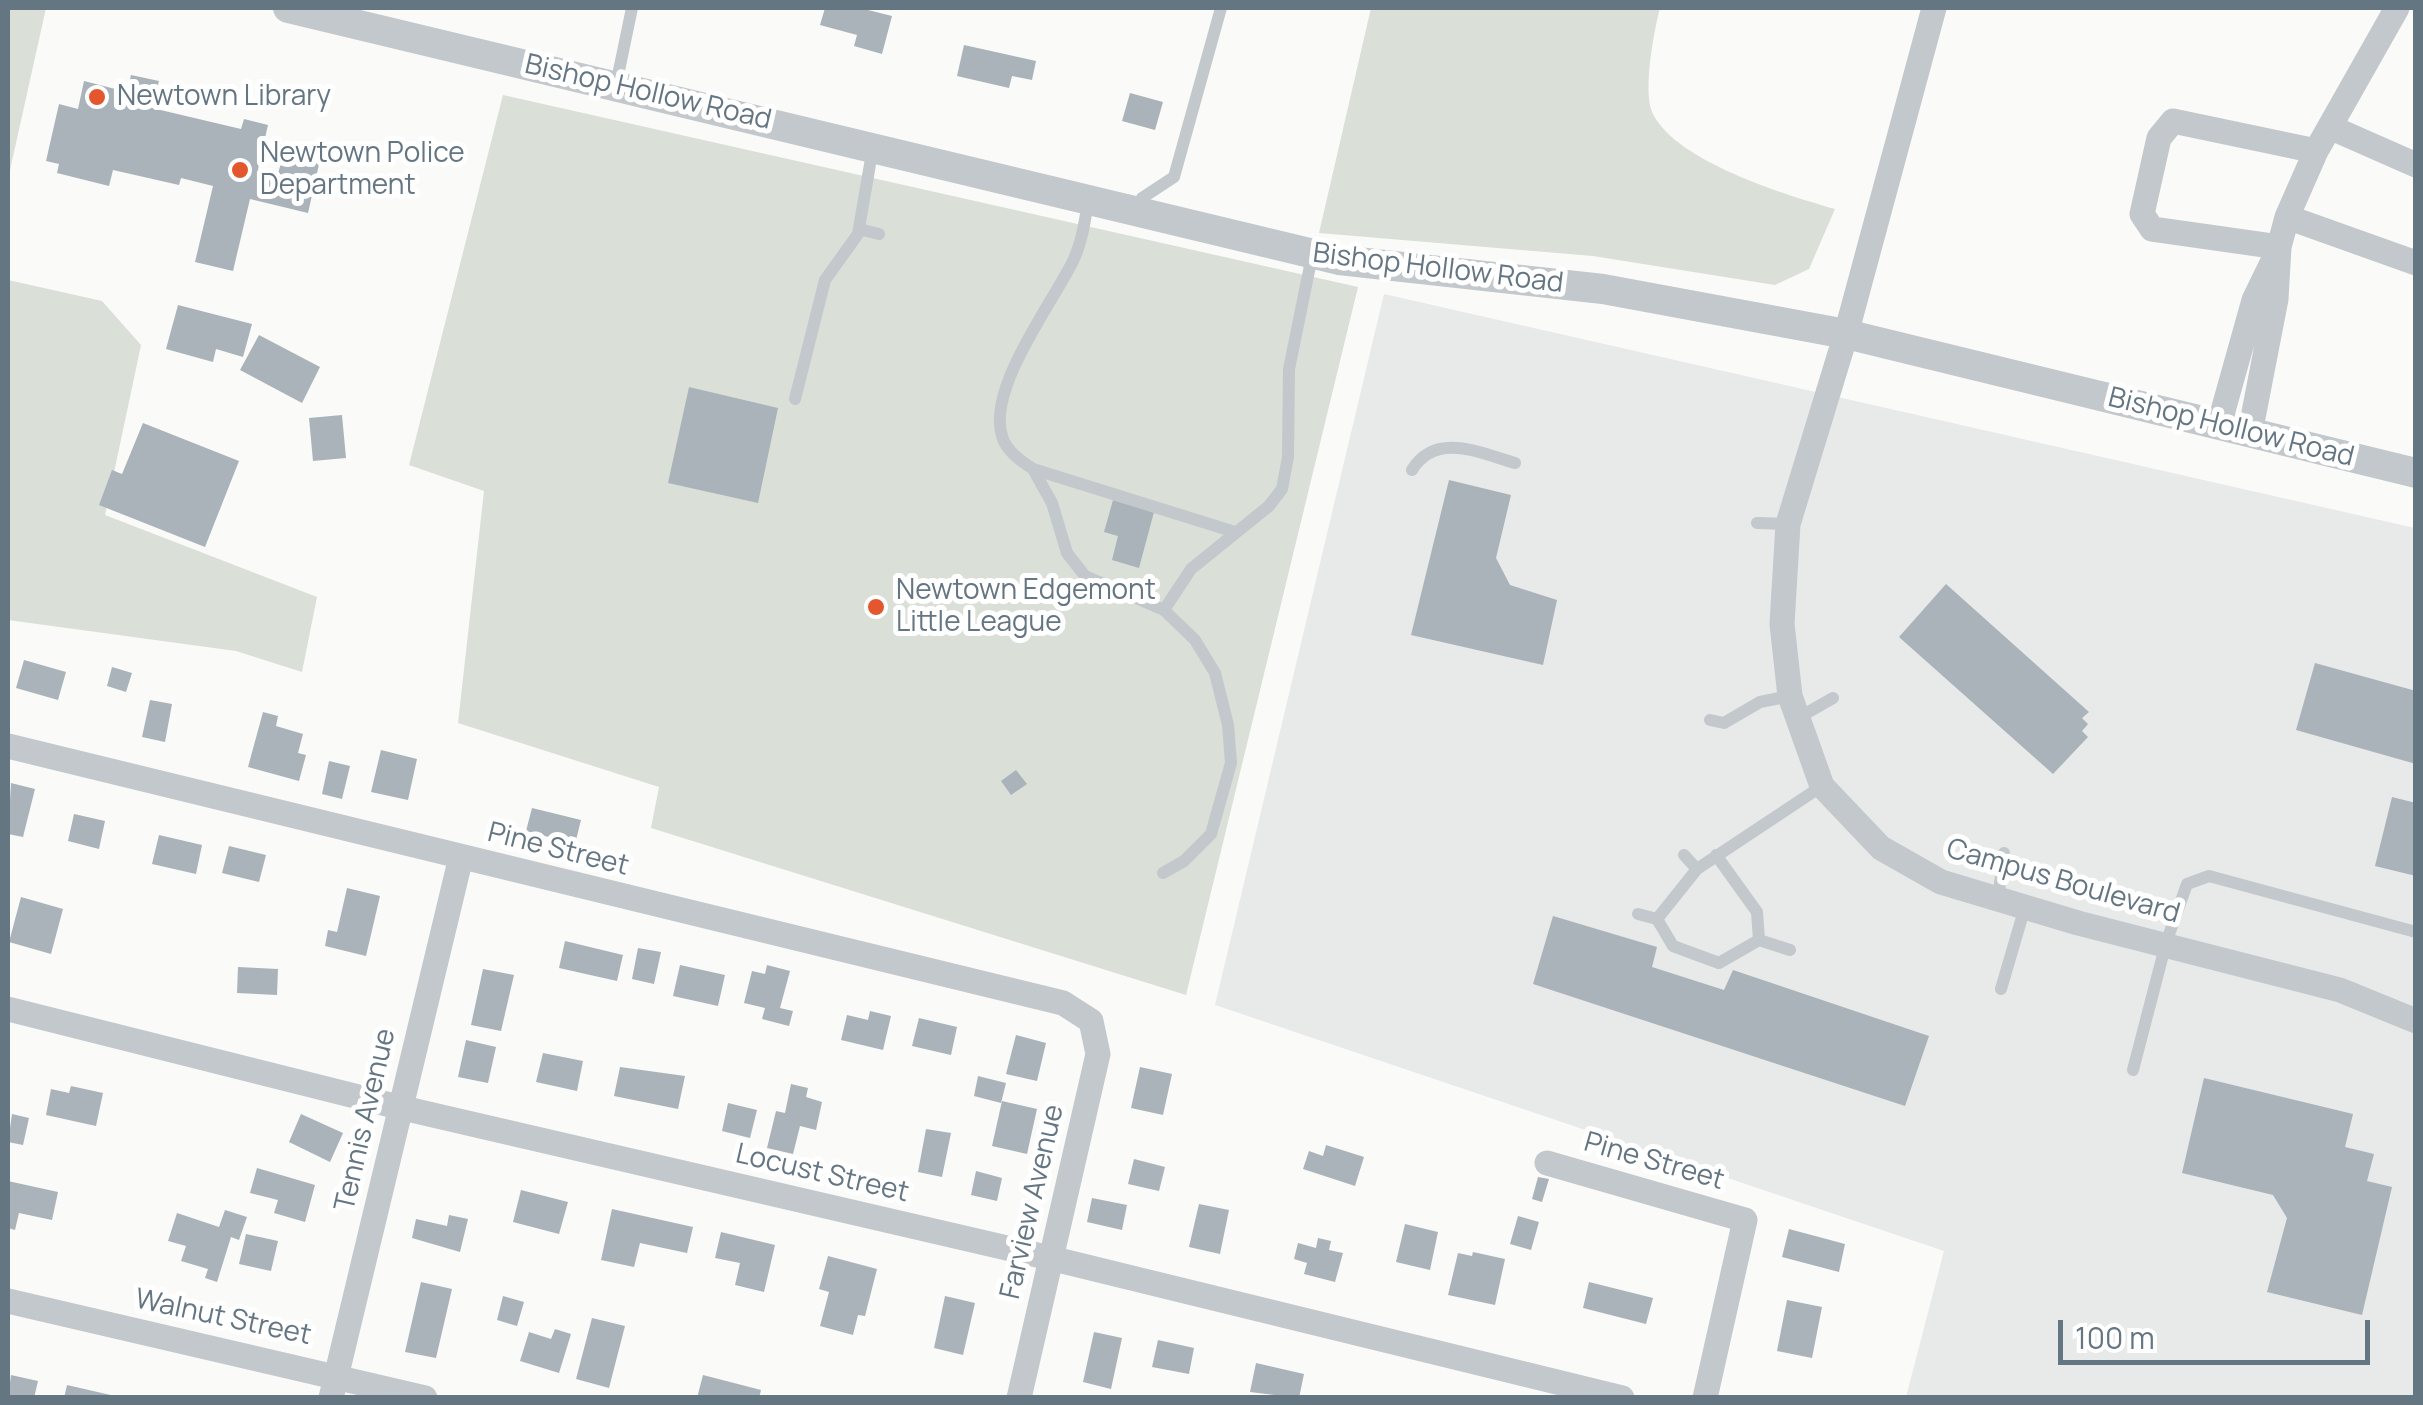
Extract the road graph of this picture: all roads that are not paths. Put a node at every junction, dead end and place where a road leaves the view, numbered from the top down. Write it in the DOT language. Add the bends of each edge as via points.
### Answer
graph roads {
  1 [pos="288,8"];
  2 [pos="632,8"];
  3 [pos="1220,8"];
  4 [pos="1934,8"];
  5 [pos="2398,8"];
  6 [pos="616,85"];
  7 [pos="2332,128"];
  8 [pos="873,146"];
  9 [pos="2316,151"];
  10 [pos="2416,164"];
  11 [pos="1088,198"];
  12 [pos="1136,210"];
  13 [pos="2286,217"];
  14 [pos="859,229"];
  15 [pos="878,234"];
  16 [pos="2279,248"];
  17 [pos="1313,254"];
  18 [pos="2416,264"];
  19 [pos="1846,334"];
  20 [pos="795,399"];
  21 [pos="2219,424"];
  22 [pos="2250,433"];
  23 [pos="1515,462"];
  24 [pos="1033,469"];
  25 [pos="1412,470"];
  26 [pos="2416,474"];
  27 [pos="1757,523"];
  28 [pos="1788,524"];
  29 [pos="1235,532"];
  30 [pos="1164,610"];
  31 [pos="1833,698"];
  32 [pos="1794,707"];
  33 [pos="1710,720"];
  34 [pos="8,746"];
  35 [pos="1822,786"];
  36 [pos="2004,853"];
  37 [pos="1684,855"];
  38 [pos="1716,856"];
  39 [pos="461,858"];
  40 [pos="1697,870"];
  41 [pos="1163,873"];
  42 [pos="1998,899"];
  43 [pos="2025,907"];
  44 [pos="1638,914"];
  45 [pos="1657,919"];
  46 [pos="2416,932"];
  47 [pos="1758,940"];
  48 [pos="2166,943"];
  49 [pos="1790,950"];
  50 [pos="2000,989"];
  51 [pos="8,1009"];
  52 [pos="2416,1021"];
  53 [pos="1091,1022"];
  54 [pos="2133,1070"];
  55 [pos="399,1107"];
  56 [pos="1547,1163"];
  57 [pos="1050,1258"];
  58 [pos="8,1300"];
  59 [pos="334,1386"];
  60 [pos="426,1398"];
  61 [pos="1019,1398"];
  62 [pos="1622,1398"];
  63 [pos="1705,1398"];
  1 -- 6 [label="street, Bishop Hollow Road"];
  2 -- 6 [label="lane"];
  3 -- 12 [label="lane" via="1174,177 1142,198"];
  4 -- 19 [label="street, Campus Boulevard"];
  5 -- 7 [label="street"];
  6 -- 8 [label="street, Bishop Hollow Road"];
  7 -- 9 [label="street"];
  7 -- 10 [label="street"];
  8 -- 11 [label="street, Bishop Hollow Road"];
  8 -- 14 [label="lane"];
  9 -- 13 [label="street"];
  9 -- 16 [label="street" via="2173,121 2159,138 2142,214 2152,229"];
  11 -- 12 [label="street, Bishop Hollow Road"];
  11 -- 24 [label="lane" via="1074,258 1019,358 1000,409 1002,437"];
  12 -- 17 [label="street, Bishop Hollow Road"];
  13 -- 16 [label="street"];
  13 -- 18 [label="street"];
  14 -- 15 [label="lane"];
  14 -- 20 [label="lane" via="819,278"];
  16 -- 21 [label="street" via="2254,300"];
  16 -- 22 [label="street"];
  17 -- 19 [label="street, Bishop Hollow Road" via="1603,290"];
  17 -- 29 [label="lane" via="1290,369 1282,490"];
  19 -- 21 [label="street, Bishop Hollow Road"];
  19 -- 28 [label="street, Campus Boulevard"];
  21 -- 22 [label="street, Bishop Hollow Road"];
  22 -- 26 [label="street, Bishop Hollow Road"];
  23 -- 25 [label="lane" via="1456,446 1433,450"];
  24 -- 29 [label="lane"];
  24 -- 30 [label="lane" via="1052,502 1066,553 1085,576"];
  27 -- 28 [label="lane"];
  28 -- 32 [label="street, Campus Boulevard" via="1782,624"];
  29 -- 30 [label="lane" via="1191,569"];
  30 -- 41 [label="lane" via="1195,640 1215,673 1230,764 1211,834"];
  31 -- 32 [label="lane"];
  32 -- 33 [label="lane" via="1760,702 1724,723"];
  32 -- 35 [label="street, Campus Boulevard"];
  34 -- 39 [label="street, Pine Street"];
  35 -- 38 [label="lane"];
  35 -- 42 [label="street, Campus Boulevard" via="1881,848 1941,882"];
  36 -- 42 [label="lane"];
  37 -- 40 [label="lane"];
  38 -- 40 [label="lane"];
  38 -- 47 [label="lane" via="1757,912"];
  39 -- 53 [label="street, Pine Street" via="1063,1004"];
  39 -- 55 [label="street, Tennis Avenue"];
  40 -- 45 [label="lane"];
  42 -- 43 [label="street, Campus Boulevard"];
  43 -- 48 [label="street, Campus Boulevard"];
  43 -- 50 [label="lane"];
  44 -- 45 [label="lane"];
  45 -- 47 [label="lane" via="1673,946 1719,963"];
  46 -- 48 [label="lane" via="2209,876 2188,884"];
  47 -- 49 [label="lane"];
  48 -- 52 [label="street, Campus Boulevard" via="2340,990"];
  48 -- 54 [label="lane"];
  51 -- 55 [label="street, Locust Street"];
  53 -- 57 [label="street, Farview Avenue" via="1098,1054"];
  55 -- 57 [label="street, Locust Street"];
  55 -- 59 [label="street, Tennis Avenue"];
  56 -- 63 [label="street, Pine Street" via="1745,1220"];
  57 -- 61 [label="street, Farview Avenue"];
  57 -- 62 [label="street, Locust Street"];
  58 -- 59 [label="street, Walnut Street"];
  59 -- 60 [label="street, Walnut Street"];
}
